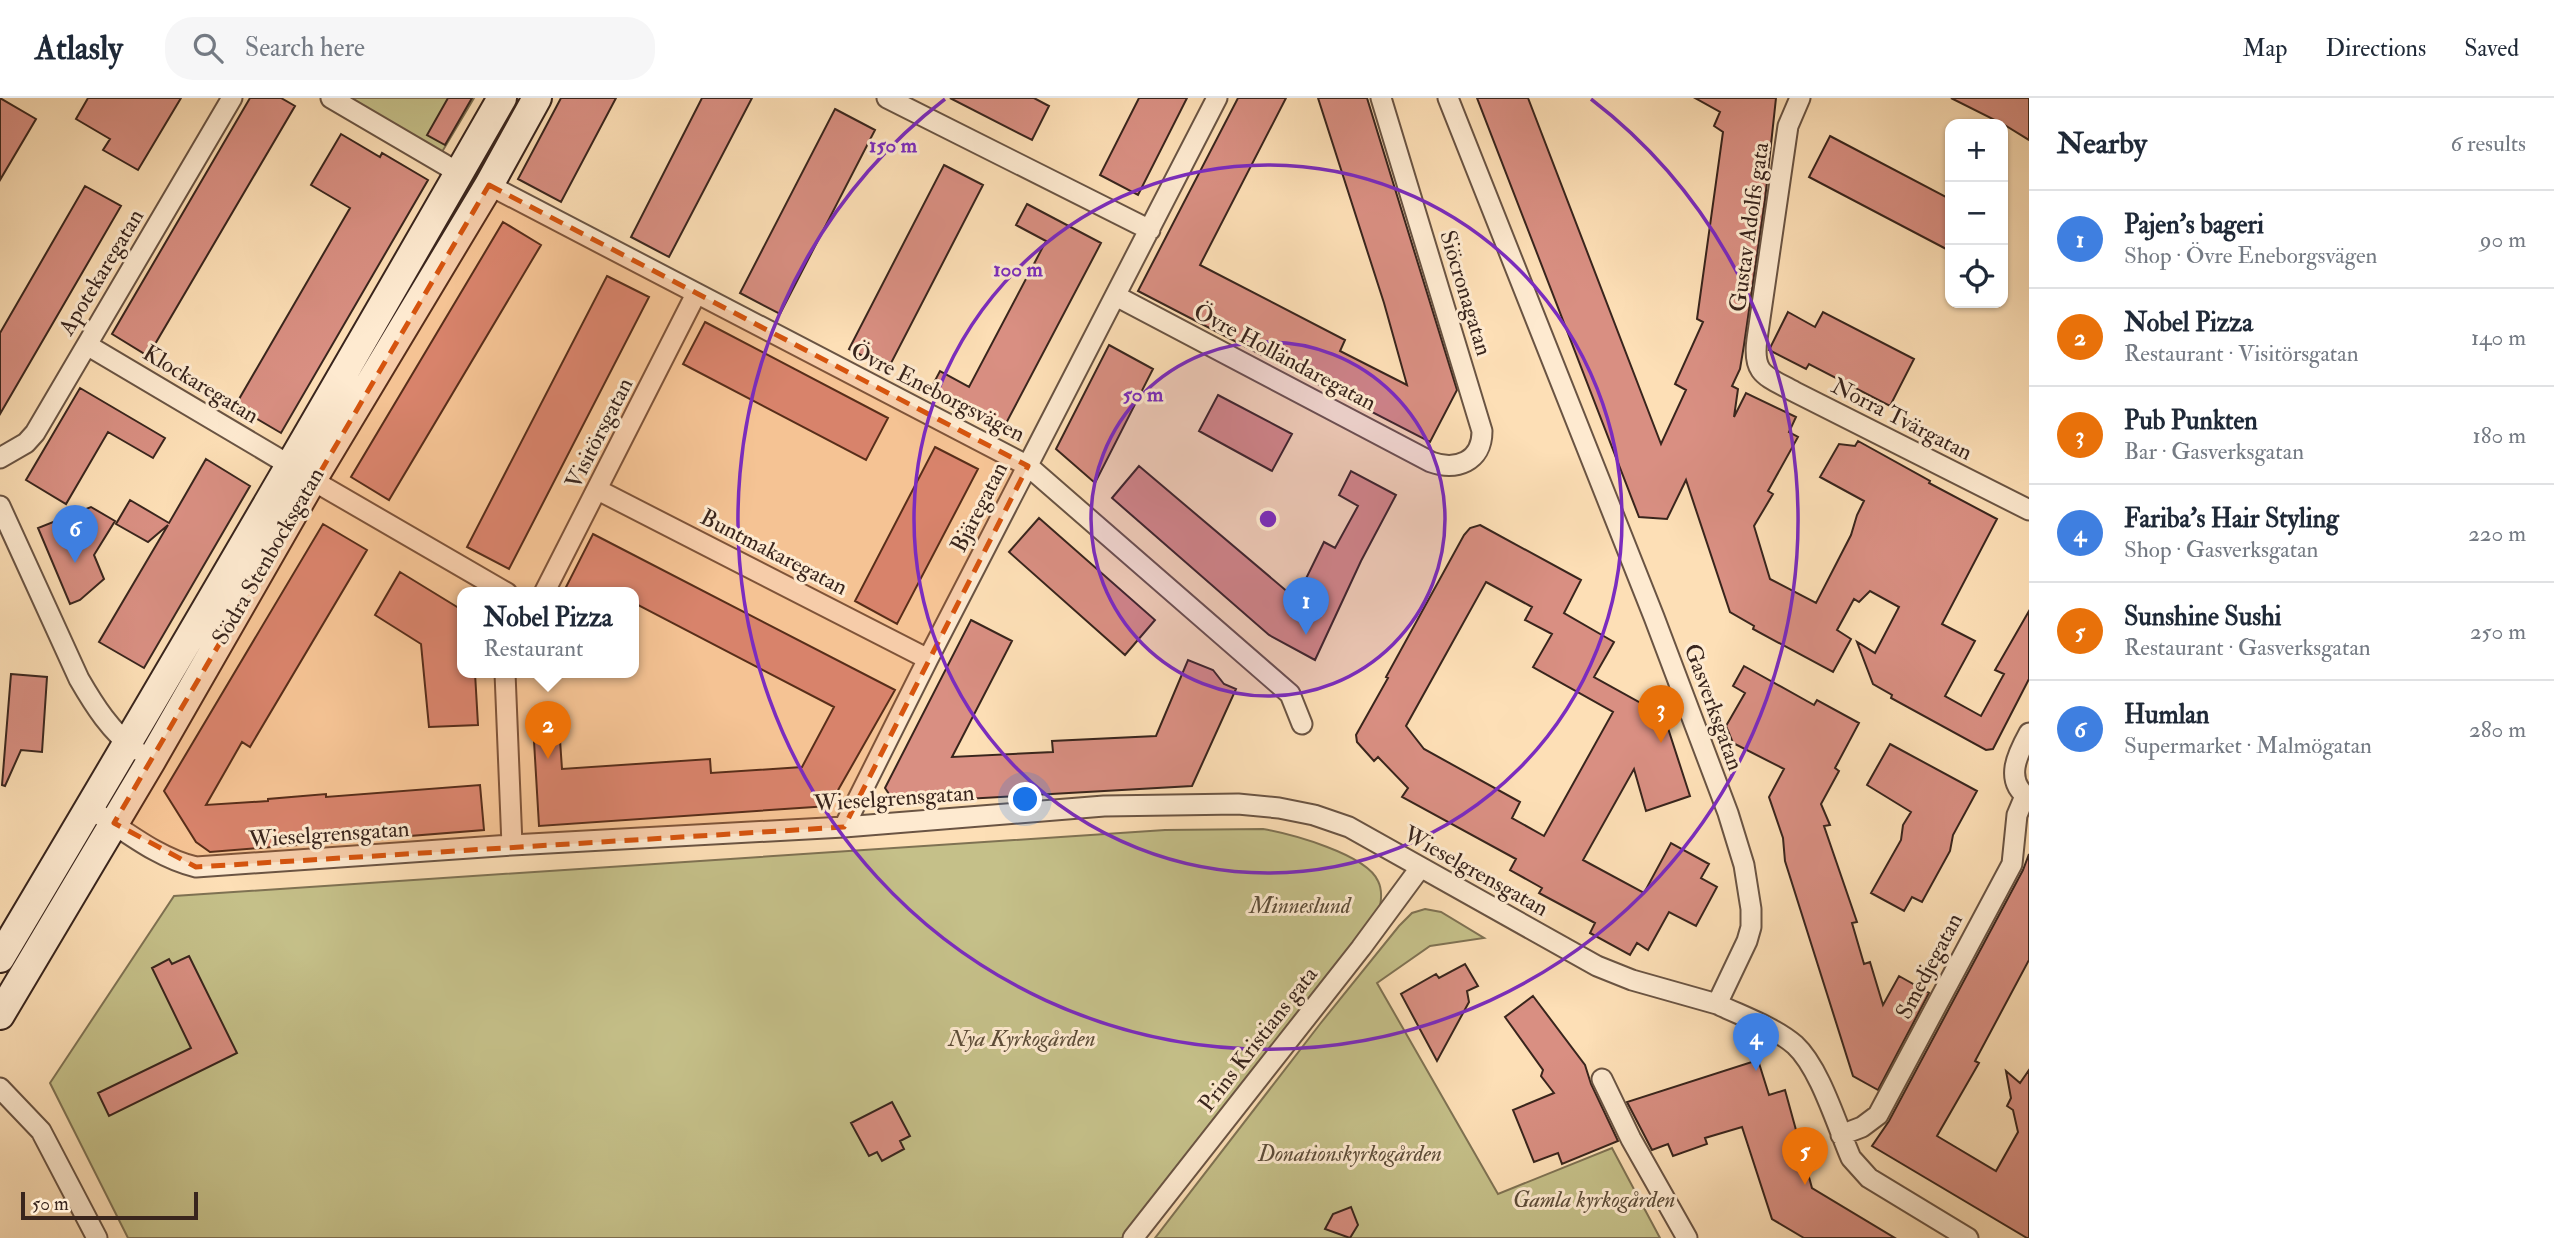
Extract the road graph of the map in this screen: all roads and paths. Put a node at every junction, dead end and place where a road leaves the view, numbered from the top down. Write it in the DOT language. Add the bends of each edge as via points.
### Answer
graph roads {
  1 [pos="232,98"];
  2 [pos="331,98"];
  3 [pos="502,98"];
  4 [pos="537,98"];
  5 [pos="887,98"];
  6 [pos="1217,98"];
  7 [pos="1381,98"];
  8 [pos="1448,98"];
  9 [pos="1800,98"];
  10 [pos="459,173"];
  11 [pos="489,185"];
  12 [pos="1150,230"];
  13 [pos="696,294"];
  14 [pos="1116,296"];
  15 [pos="87,345"];
  16 [pos="1757,365"];
  17 [pos="0,458"];
  18 [pos="1431,461"];
  19 [pos="1028,466"];
  20 [pos="302,473"];
  21 [pos="598,490"];
  22 [pos="0,506"];
  23 [pos="2029,510"];
  24 [pos="497,587"];
  25 [pos="547,587"];
  26 [pos="928,659"];
  27 [pos="505,678"];
  28 [pos="1303,724"];
  29 [pos="2029,733"];
  30 [pos="127,743"];
  31 [pos="151,761"];
  32 [pos="2027,797"];
  33 [pos="89,808"];
  34 [pos="114,824"];
  35 [pos="844,827"];
  36 [pos="512,845"];
  37 [pos="1420,868"];
  38 [pos="0,958"];
  39 [pos="1717,1004"];
  40 [pos="0,1015"];
  41 [pos="1602,1079"];
  42 [pos="0,1088"];
  43 [pos="1841,1135"];
  44 [pos="97,1238"];
  45 [pos="1133,1238"];
  46 [pos="1687,1238"];
  47 [pos="1968,1238"];
  1 -- 15 [label="street, Apotekaregatan"];
  2 -- 10 [label="street"];
  3 -- 10 [label="main road, Södra Stenbocksgatan"];
  4 -- 11 [label="main road, Södra Stenbocksgatan"];
  5 -- 12 [label="street"];
  6 -- 12 [label="street, Bjäregatan"];
  7 -- 18 [label="street, Siöcronagatan" via="1482,431 1480,446 1467,461 1451,467"];
  8 -- 39 [label="street, Gasverksgatan" via="1654,617 1744,865 1751,927"];
  9 -- 16 [label="street, Gustav Adolfs gata" via="1788,126"];
  10 -- 20 [label="main road, Södra Stenbocksgatan"];
  11 -- 13 [label="street, Övre Eneborgsvägen"];
  11 -- 20 [label="main road, Södra Stenbocksgatan"];
  12 -- 14 [label="street, Bjäregatan"];
  13 -- 19 [label="street, Övre Eneborgsvägen"];
  13 -- 21 [label="street, Visitörsgatan"];
  14 -- 18 [label="street, Övre Holländaregatan"];
  14 -- 19 [label="street, Bjäregatan"];
  15 -- 17 [label="street, Apotekaregatan" via="35,433"];
  15 -- 20 [label="street, Klockaregatan"];
  16 -- 23 [label="street, Norra Tvärgatan" via="1795,392"];
  19 -- 26 [label="street, Bjäregatan"];
  19 -- 28 [label="street, Övre Eneborgsvägen" via="1290,694"];
  20 -- 24 [label="street, Klockaregatan"];
  20 -- 30 [label="main road, Södra Stenbocksgatan"];
  20 -- 31 [label="main road, Södra Stenbocksgatan"];
  21 -- 25 [label="street, Visitörsgatan"];
  21 -- 26 [label="street, Buntmakaregatan"];
  22 -- 30 [label="street" via="79,679 94,706"];
  26 -- 35 [label="street, Bjäregatan"];
  27 -- 36 [label="street"];
  29 -- 32 [label="street" via="2014,760 2017,782"];
  30 -- 31 [label="street"];
  30 -- 33 [label="main road, Södra Stenbocksgatan"];
  31 -- 34 [label="main road, Södra Stenbocksgatan"];
  32 -- 43 [label="street, Smedjegatan" via="2017,815 2012,864 1878,1115"];
  33 -- 34 [label="street, Wieselgrensgatan"];
  33 -- 38 [label="main road, Södra Stenbocksgatan"];
  34 -- 36 [label="street, Wieselgrensgatan" via="145,845 196,867"];
  34 -- 40 [label="main road, Södra Stenbocksgatan"];
  35 -- 36 [label="street, Wieselgrensgatan"];
  35 -- 37 [label="street, Wieselgrensgatan" via="1104,806 1238,804 1302,813 1349,827"];
  37 -- 39 [label="street, Wieselgrensgatan" via="1597,966"];
  37 -- 45 [label="street, Prins Kristians gata"];
  39 -- 43 [label="street" via="1801,1051 1812,1065"];
  41 -- 46 [label="street"];
  42 -- 44 [label="street" via="41,1131"];
  43 -- 47 [label="street" via="1851,1158 1869,1178"];
}
